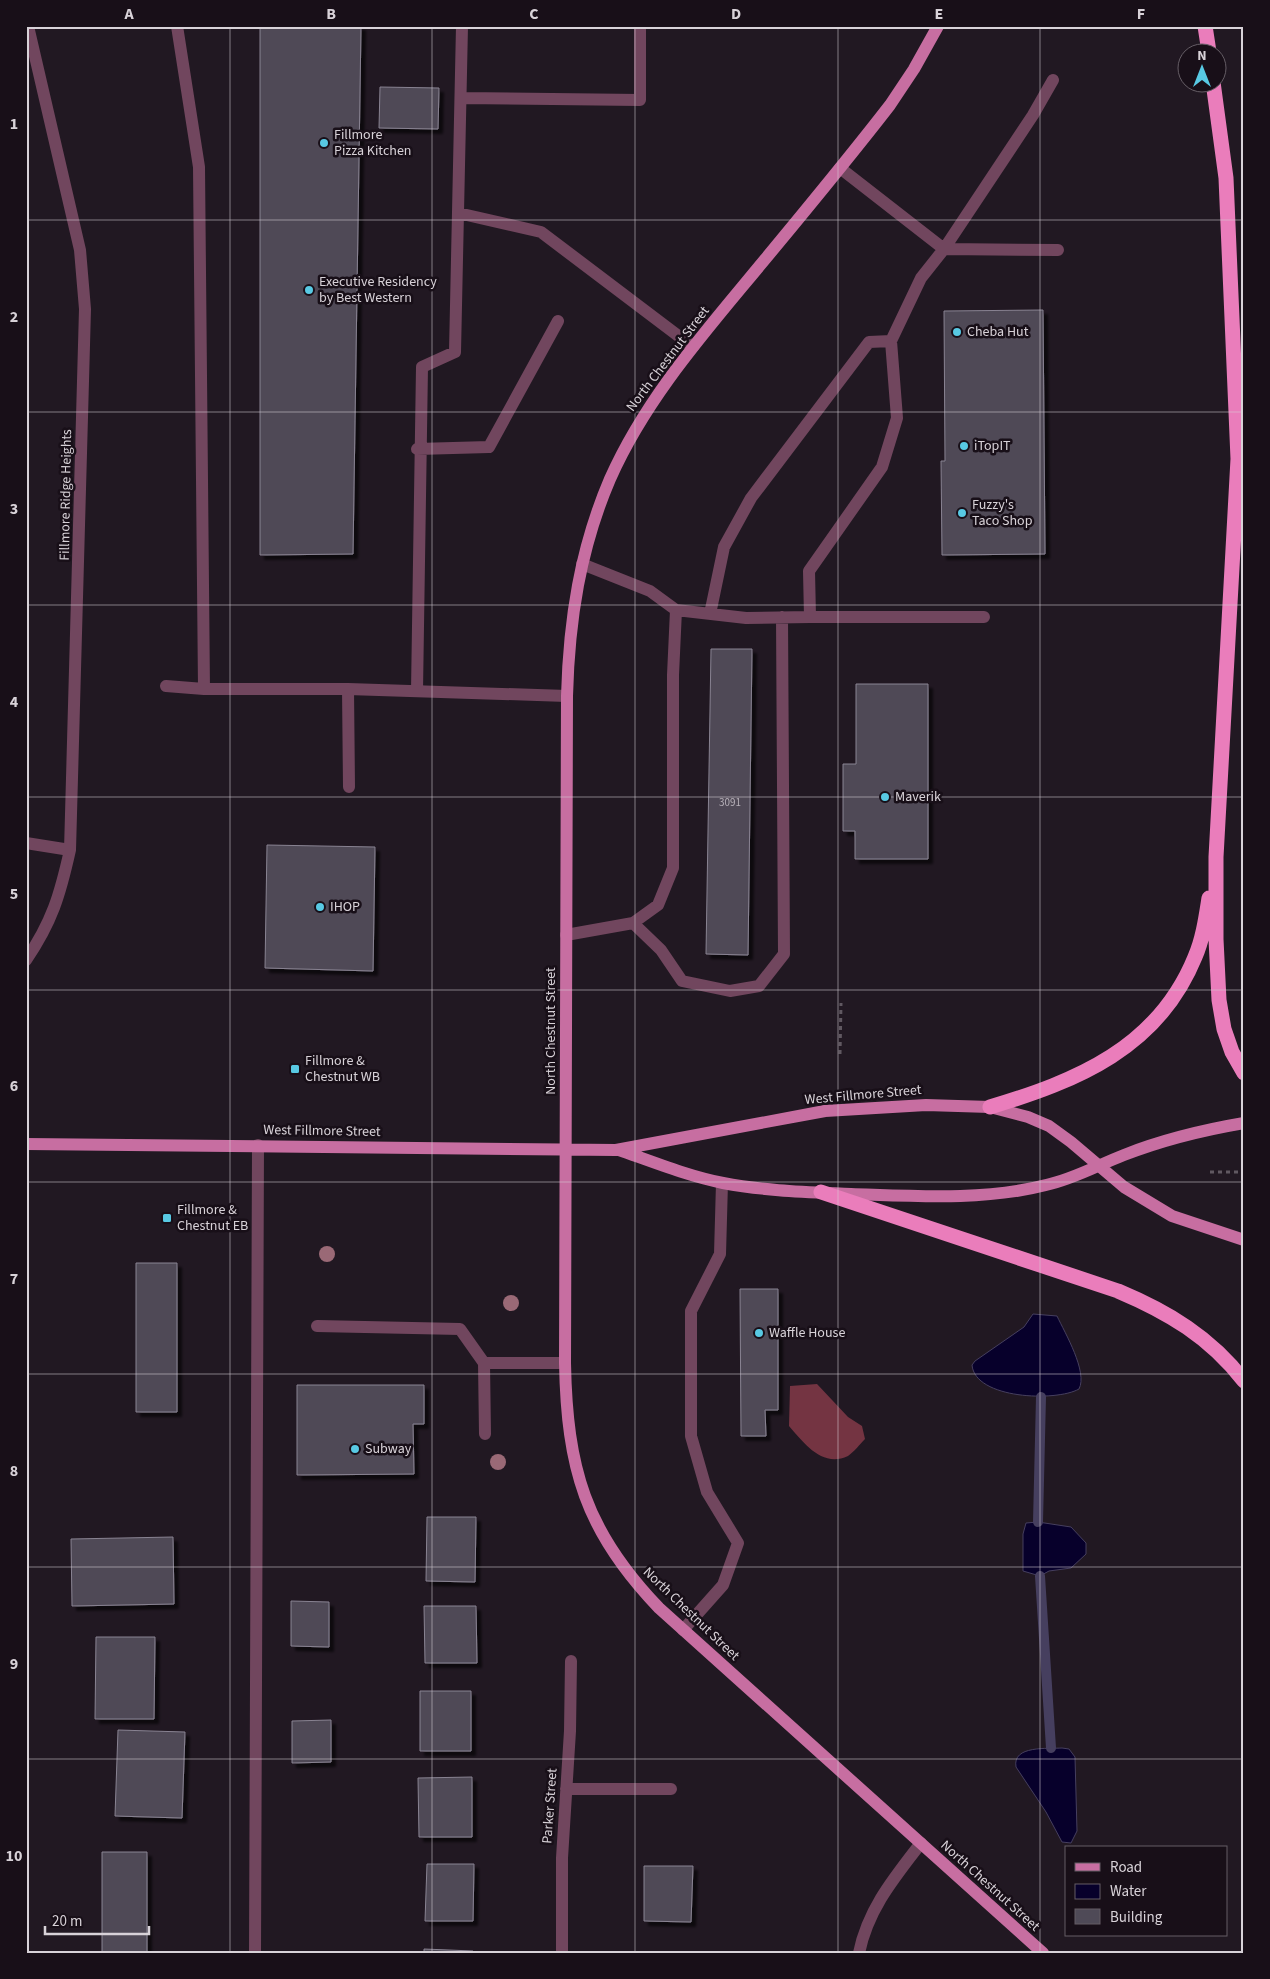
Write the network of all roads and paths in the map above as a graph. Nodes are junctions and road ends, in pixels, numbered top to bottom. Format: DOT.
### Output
graph roads {
  1 [pos="28,26"];
  2 [pos="177,26"];
  3 [pos="462,26"];
  4 [pos="640,26"];
  5 [pos="938,26"];
  6 [pos="1205,26"];
  7 [pos="1207,42"];
  8 [pos="1053,80"];
  9 [pos="1214,92"];
  10 [pos="461,98"];
  11 [pos="840,168"];
  12 [pos="458,213"];
  13 [pos="944,249"];
  14 [pos="1058,250"];
  15 [pos="558,322"];
  16 [pos="891,340"];
  17 [pos="693,347"];
  18 [pos="419,449"];
  19 [pos="582,564"];
  20 [pos="676,610"];
  21 [pos="710,614"];
  22 [pos="782,617"];
  23 [pos="810,617"];
  24 [pos="984,617"];
  25 [pos="166,686"];
  26 [pos="204,689"];
  27 [pos="348,689"];
  28 [pos="417,691"];
  29 [pos="567,696"];
  30 [pos="350,787"];
  31 [pos="26,843"];
  32 [pos="70,850"];
  33 [pos="1216,857"];
  34 [pos="633,923"];
  35 [pos="566,935"];
  36 [pos="26,960"];
  37 [pos="841,1003"];
  38 [pos="840,1054"];
  39 [pos="1244,1073"];
  40 [pos="990,1107"];
  41 [pos="1244,1123"];
  42 [pos="26,1144"];
  43 [pos="258,1145"];
  44 [pos="566,1149"];
  45 [pos="616,1150"];
  46 [pos="1098,1166"];
  47 [pos="1210,1172"];
  48 [pos="1244,1172"];
  49 [pos="722,1182"];
  50 [pos="821,1192"];
  51 [pos="1244,1240"];
  52 [pos="317,1326"];
  53 [pos="484,1363"];
  54 [pos="565,1363"];
  55 [pos="1244,1381"];
  56 [pos="486,1434"];
  57 [pos="683,1630"];
  58 [pos="571,1661"];
  59 [pos="566,1789"];
  60 [pos="671,1789"];
  61 [pos="921,1843"];
  62 [pos="255,1953"];
  63 [pos="562,1953"];
  64 [pos="859,1953"];
  65 [pos="1042,1953"];
  1 -- 32 [label="street, Fillmore Ridge Heights"];
  2 -- 26 [label="street"];
  3 -- 10 [label="street"];
  4 -- 10 [label="street"];
  5 -- 11 [label="main road, North Chestnut Street"];
  6 -- 7 [label="highway"];
  8 -- 13 [label="street"];
  9 -- 33 [label="highway"];
  10 -- 12 [label="street"];
  11 -- 13 [label="street"];
  11 -- 17 [label="main road, North Chestnut Street"];
  12 -- 17 [label="street"];
  12 -- 18 [label="street"];
  13 -- 14 [label="street"];
  13 -- 16 [label="street"];
  15 -- 18 [label="street"];
  16 -- 21 [label="street"];
  16 -- 23 [label="street"];
  17 -- 19 [label="main road, North Chestnut Street"];
  18 -- 28 [label="street"];
  19 -- 20 [label="street"];
  19 -- 29 [label="main road, North Chestnut Street"];
  20 -- 21 [label="street"];
  20 -- 34 [label="street"];
  21 -- 22 [label="street"];
  22 -- 23 [label="street"];
  22 -- 34 [label="street"];
  23 -- 24 [label="street"];
  25 -- 26 [label="street"];
  26 -- 27 [label="street"];
  27 -- 28 [label="street"];
  27 -- 30 [label="street"];
  28 -- 29 [label="street"];
  29 -- 35 [label="main road, North Chestnut Street"];
  31 -- 32 [label="street"];
  32 -- 36 [label="street, Fillmore Ridge Heights"];
  33 -- 39 [label="highway"];
  33 -- 40 [label="highway"];
  34 -- 35 [label="street"];
  35 -- 44 [label="main road, North Chestnut Street"];
  37 -- 38 [label="path"];
  40 -- 45 [label="main road, West Fillmore Street"];
  40 -- 46 [label="main road, West Fillmore Street"];
  41 -- 46 [label="main road, West Fillmore Street"];
  42 -- 43 [label="main road, West Fillmore Street"];
  43 -- 44 [label="main road, West Fillmore Street"];
  43 -- 62 [label="street"];
  44 -- 45 [label="main road, West Fillmore Street"];
  44 -- 54 [label="main road, North Chestnut Street"];
  45 -- 49 [label="main road, West Fillmore Street"];
  46 -- 50 [label="main road, West Fillmore Street"];
  46 -- 51 [label="main road, West Fillmore Street"];
  47 -- 48 [label="path"];
  49 -- 50 [label="main road, West Fillmore Street"];
  49 -- 57 [label="street"];
  50 -- 55 [label="highway"];
  52 -- 53 [label="street"];
  53 -- 54 [label="street"];
  53 -- 56 [label="street"];
  54 -- 57 [label="main road, North Chestnut Street"];
  57 -- 61 [label="main road, North Chestnut Street"];
  58 -- 59 [label="street, Parker Street"];
  59 -- 60 [label="street"];
  59 -- 63 [label="street, Parker Street"];
  61 -- 64 [label="street"];
  61 -- 65 [label="main road, North Chestnut Street"];
}
